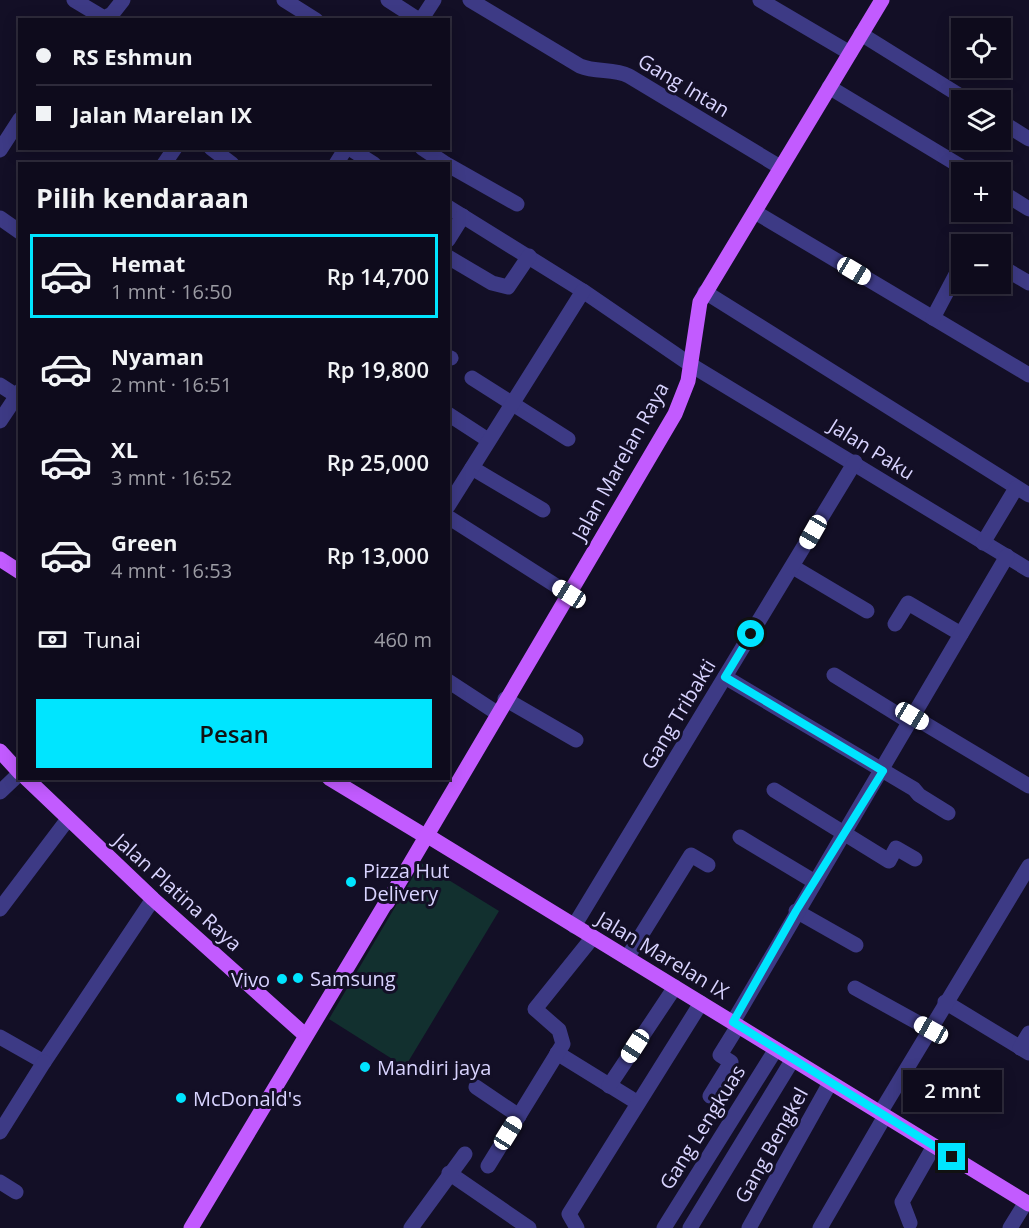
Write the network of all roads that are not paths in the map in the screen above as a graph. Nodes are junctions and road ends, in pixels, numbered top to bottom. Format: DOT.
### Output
graph roads {
  1 [pos="74,0"];
  2 [pos="123,0"];
  3 [pos="284,0"];
  4 [pos="388,0"];
  5 [pos="434,0"];
  6 [pos="470,0"];
  7 [pos="760,0"];
  8 [pos="882,0"];
  9 [pos="84,15"];
  10 [pos="313,18"];
  11 [pos="417,18"];
  12 [pos="421,18"];
  13 [pos="861,34"];
  14 [pos="850,53"];
  15 [pos="829,87"];
  16 [pos="951,90"];
  17 [pos="18,122"];
  18 [pos="1011,128"];
  19 [pos="1029,139"];
  20 [pos="0,150"];
  21 [pos="214,150"];
  22 [pos="425,150"];
  23 [pos="343,152"];
  24 [pos="229,162"];
  25 [pos="369,162"];
  26 [pos="442,162"];
  27 [pos="953,162"];
  28 [pos="450,167"];
  29 [pos="780,167"];
  30 [pos="1011,198"];
  31 [pos="517,204"];
  32 [pos="450,208"];
  33 [pos="1029,209"];
  34 [pos="755,212"];
  35 [pos="464,216"];
  36 [pos="0,218"];
  37 [pos="18,231"];
  38 [pos="450,237"];
  39 [pos="529,256"];
  40 [pos="450,258"];
  41 [pos="1011,273"];
  42 [pos="1029,283"];
  43 [pos="951,284"];
  44 [pos="583,291"];
  45 [pos="705,292"];
  46 [pos="933,318"];
  47 [pos="691,365"];
  48 [pos="1029,375"];
  49 [pos="472,378"];
  50 [pos="0,385"];
  51 [pos="18,395"];
  52 [pos="512,404"];
  53 [pos="450,415"];
  54 [pos="0,421"];
  55 [pos="488,440"];
  56 [pos="568,440"];
  57 [pos="855,462"];
  58 [pos="472,468"];
  59 [pos="1023,491"];
  60 [pos="450,503"];
  61 [pos="543,510"];
  62 [pos="450,518"];
  63 [pos="983,543"];
  64 [pos="1007,556"];
  65 [pos="0,559"];
  66 [pos="793,567"];
  67 [pos="1029,570"];
  68 [pos="18,571"];
  69 [pos="569,594"];
  70 [pos="867,611"];
  71 [pos="895,624"];
  72 [pos="961,634"];
  73 [pos="834,675"];
  74 [pos="725,677"];
  75 [pos="450,682"];
  76 [pos="505,699"];
  77 [pos="497,713"];
  78 [pos="911,719"];
  79 [pos="576,740"];
  80 [pos="0,751"];
  81 [pos="18,771"];
  82 [pos="883,771"];
  83 [pos="18,775"];
  84 [pos="28,780"];
  85 [pos="332,780"];
  86 [pos="1029,786"];
  87 [pos="774,790"];
  88 [pos="0,792"];
  89 [pos="948,813"];
  90 [pos="68,819"];
  91 [pos="845,832"];
  92 [pos="424,835"];
  93 [pos="740,837"];
  94 [pos="915,860"];
  95 [pos="708,865"];
  96 [pos="1029,866"];
  97 [pos="815,882"];
  98 [pos="153,899"];
  99 [pos="0,909"];
  100 [pos="796,911"];
  101 [pos="574,926"];
  102 [pos="593,937"];
  103 [pos="856,945"];
  104 [pos="627,958"];
  105 [pos="675,987"];
  106 [pos="855,988"];
  107 [pos="945,1002"];
  108 [pos="701,1003"];
  109 [pos="736,1024"];
  110 [pos="931,1030"];
  111 [pos="1029,1034"];
  112 [pos="305,1035"];
  113 [pos="0,1037"];
  114 [pos="776,1049"];
  115 [pos="1024,1051"];
  116 [pos="557,1053"];
  117 [pos="793,1059"];
  118 [pos="44,1062"];
  119 [pos="830,1083"];
  120 [pos="609,1086"];
  121 [pos="476,1087"];
  122 [pos="711,1096"];
  123 [pos="638,1103"];
  124 [pos="882,1114"];
  125 [pos="519,1116"];
  126 [pos="0,1132"];
  127 [pos="934,1146"];
  128 [pos="465,1154"];
  129 [pos="488,1166"];
  130 [pos="449,1173"];
  131 [pos="0,1182"];
  132 [pos="16,1192"];
  133 [pos="1028,1203"];
  134 [pos="910,1223"];
  135 [pos="191,1228"];
  136 [pos="411,1228"];
  137 [pos="529,1228"];
  138 [pos="577,1228"];
  139 [pos="664,1228"];
  140 [pos="690,1228"];
  141 [pos="749,1228"];
  142 [pos="820,1228"];
  143 [pos="1010,1228"];
  1 -- 9 [label="street"];
  2 -- 9 [label="street"];
  3 -- 10 [label="street"];
  4 -- 11 [label="street"];
  5 -- 12 [label="street"];
  6 -- 29 [label="street, Gang Intan"];
  7 -- 14 [label="street"];
  8 -- 13 [label="main road, Jalan Marelan Raya"];
  13 -- 14 [label="main road, Jalan Marelan Raya"];
  13 -- 16 [label="street"];
  14 -- 15 [label="main road, Jalan Marelan Raya"];
  15 -- 27 [label="street"];
  15 -- 29 [label="main road, Jalan Marelan Raya"];
  17 -- 20 [label="street"];
  18 -- 19 [label="street"];
  21 -- 24 [label="street"];
  22 -- 26 [label="street"];
  23 -- 25 [label="street"];
  28 -- 31 [label="street"];
  29 -- 34 [label="main road, Jalan Marelan Raya"];
  30 -- 33 [label="street"];
  32 -- 35 [label="street, Jalan Paku"];
  34 -- 45 [label="main road, Jalan Marelan Raya"];
  34 -- 46 [label="street"];
  35 -- 38 [label="street"];
  35 -- 39 [label="street, Jalan Paku"];
  36 -- 37 [label="street"];
  39 -- 40 [label="street"];
  39 -- 44 [label="street, Jalan Paku"];
  41 -- 42 [label="street"];
  43 -- 46 [label="street"];
  44 -- 47 [label="street, Jalan Paku"];
  44 -- 52 [label="street"];
  45 -- 47 [label="main road, Jalan Marelan Raya"];
  45 -- 59 [label="street"];
  46 -- 48 [label="street"];
  47 -- 57 [label="street, Jalan Paku"];
  47 -- 69 [label="main road, Jalan Marelan Raya"];
  49 -- 52 [label="street"];
  50 -- 51 [label="street"];
  51 -- 54 [label="street"];
  52 -- 55 [label="street"];
  52 -- 56 [label="street"];
  53 -- 55 [label="street"];
  55 -- 58 [label="street"];
  57 -- 63 [label="street, Jalan Paku"];
  57 -- 66 [label="street, Gang Tribakti"];
  58 -- 60 [label="street"];
  58 -- 61 [label="street"];
  59 -- 63 [label="street"];
  62 -- 69 [label="street"];
  63 -- 64 [label="street, Jalan Paku"];
  64 -- 67 [label="street, Jalan Paku"];
  64 -- 72 [label="street"];
  65 -- 68 [label="main road"];
  66 -- 70 [label="street"];
  66 -- 74 [label="street, Gang Tribakti"];
  69 -- 76 [label="main road, Jalan Marelan Raya"];
  71 -- 72 [label="street"];
  72 -- 78 [label="street"];
  73 -- 78 [label="street"];
  74 -- 82 [label="street"];
  74 -- 101 [label="street, Gang Tribakti"];
  75 -- 77 [label="street"];
  76 -- 77 [label="main road, Jalan Marelan Raya"];
  76 -- 79 [label="street"];
  77 -- 92 [label="main road, Jalan Marelan Raya"];
  78 -- 82 [label="street"];
  78 -- 86 [label="street"];
  80 -- 81 [label="main road"];
  82 -- 89 [label="street"];
  82 -- 91 [label="street"];
  83 -- 88 [label="street"];
  84 -- 90 [label="main road, Jalan Platina Raya"];
  85 -- 92 [label="main road, Jalan Marelan IX"];
  87 -- 91 [label="street"];
  90 -- 98 [label="main road, Jalan Platina Raya"];
  90 -- 99 [label="street"];
  91 -- 94 [label="street"];
  91 -- 97 [label="street"];
  92 -- 101 [label="main road, Jalan Marelan IX"];
  92 -- 112 [label="main road, Jalan Marelan Raya"];
  93 -- 97 [label="street"];
  95 -- 104 [label="street"];
  96 -- 107 [label="street"];
  97 -- 100 [label="street"];
  98 -- 112 [label="main road, Jalan Platina Raya"];
  98 -- 118 [label="street"];
  100 -- 103 [label="street"];
  100 -- 109 [label="street"];
  101 -- 102 [label="main road, Jalan Marelan IX"];
  102 -- 104 [label="main road, Jalan Marelan IX"];
  102 -- 116 [label="street"];
  104 -- 105 [label="main road, Jalan Marelan IX"];
  105 -- 108 [label="main road, Jalan Marelan IX"];
  105 -- 120 [label="street"];
  106 -- 110 [label="street"];
  107 -- 110 [label="street"];
  107 -- 115 [label="street"];
  108 -- 109 [label="main road, Jalan Marelan IX"];
  108 -- 123 [label="street"];
  109 -- 114 [label="main road, Jalan Marelan IX"];
  109 -- 122 [label="street"];
  110 -- 124 [label="street"];
  111 -- 115 [label="street"];
  112 -- 135 [label="main road, Jalan Marelan Raya"];
  113 -- 118 [label="street"];
  114 -- 117 [label="main road, Jalan Marelan IX"];
  114 -- 139 [label="street, Gang Lengkuas"];
  116 -- 120 [label="street"];
  116 -- 125 [label="street"];
  117 -- 119 [label="main road, Jalan Marelan IX"];
  117 -- 140 [label="street"];
  118 -- 126 [label="street"];
  119 -- 124 [label="main road, Jalan Marelan IX"];
  119 -- 141 [label="street, Gang Bengkel"];
  120 -- 123 [label="street"];
  121 -- 125 [label="street"];
  123 -- 138 [label="street"];
  124 -- 127 [label="main road, Jalan Marelan IX"];
  124 -- 142 [label="street"];
  125 -- 129 [label="street"];
  127 -- 133 [label="main road, Jalan Marelan IX"];
  127 -- 134 [label="street"];
  128 -- 130 [label="street"];
  130 -- 136 [label="street"];
  130 -- 137 [label="street"];
  131 -- 132 [label="street"];
  133 -- 143 [label="street"];
}
